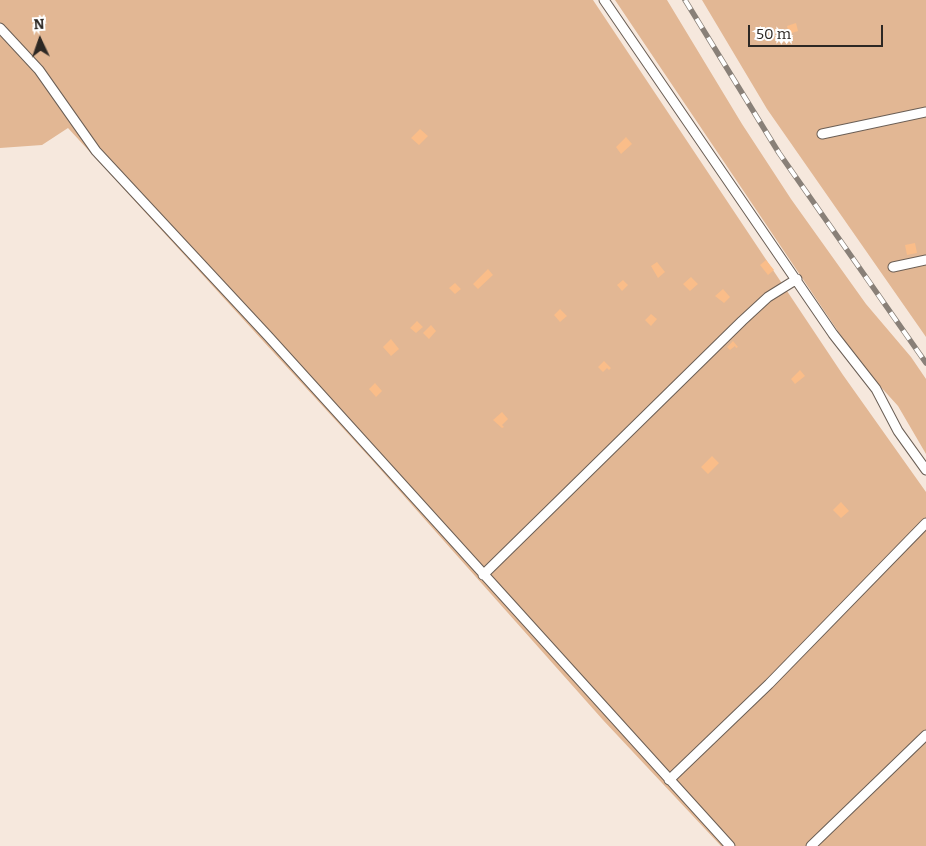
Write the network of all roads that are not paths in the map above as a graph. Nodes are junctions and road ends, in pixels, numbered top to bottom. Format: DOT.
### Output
graph roads {
  1 [pos="604,0"];
  2 [pos="0,28"];
  3 [pos="926,112"];
  4 [pos="822,134"];
  5 [pos="926,260"];
  6 [pos="893,267"];
  7 [pos="797,279"];
  8 [pos="926,470"];
  9 [pos="926,523"];
  10 [pos="483,575"];
  11 [pos="926,735"];
  12 [pos="669,780"];
  13 [pos="730,846"];
  14 [pos="811,846"];
  1 -- 7 [label="lane"];
  2 -- 10 [label="lane"];
  3 -- 4 [label="lane"];
  5 -- 6 [label="lane"];
  7 -- 8 [label="lane"];
  7 -- 10 [label="lane"];
  9 -- 12 [label="lane"];
  10 -- 12 [label="lane"];
  11 -- 14 [label="lane"];
  12 -- 13 [label="lane"];
}
